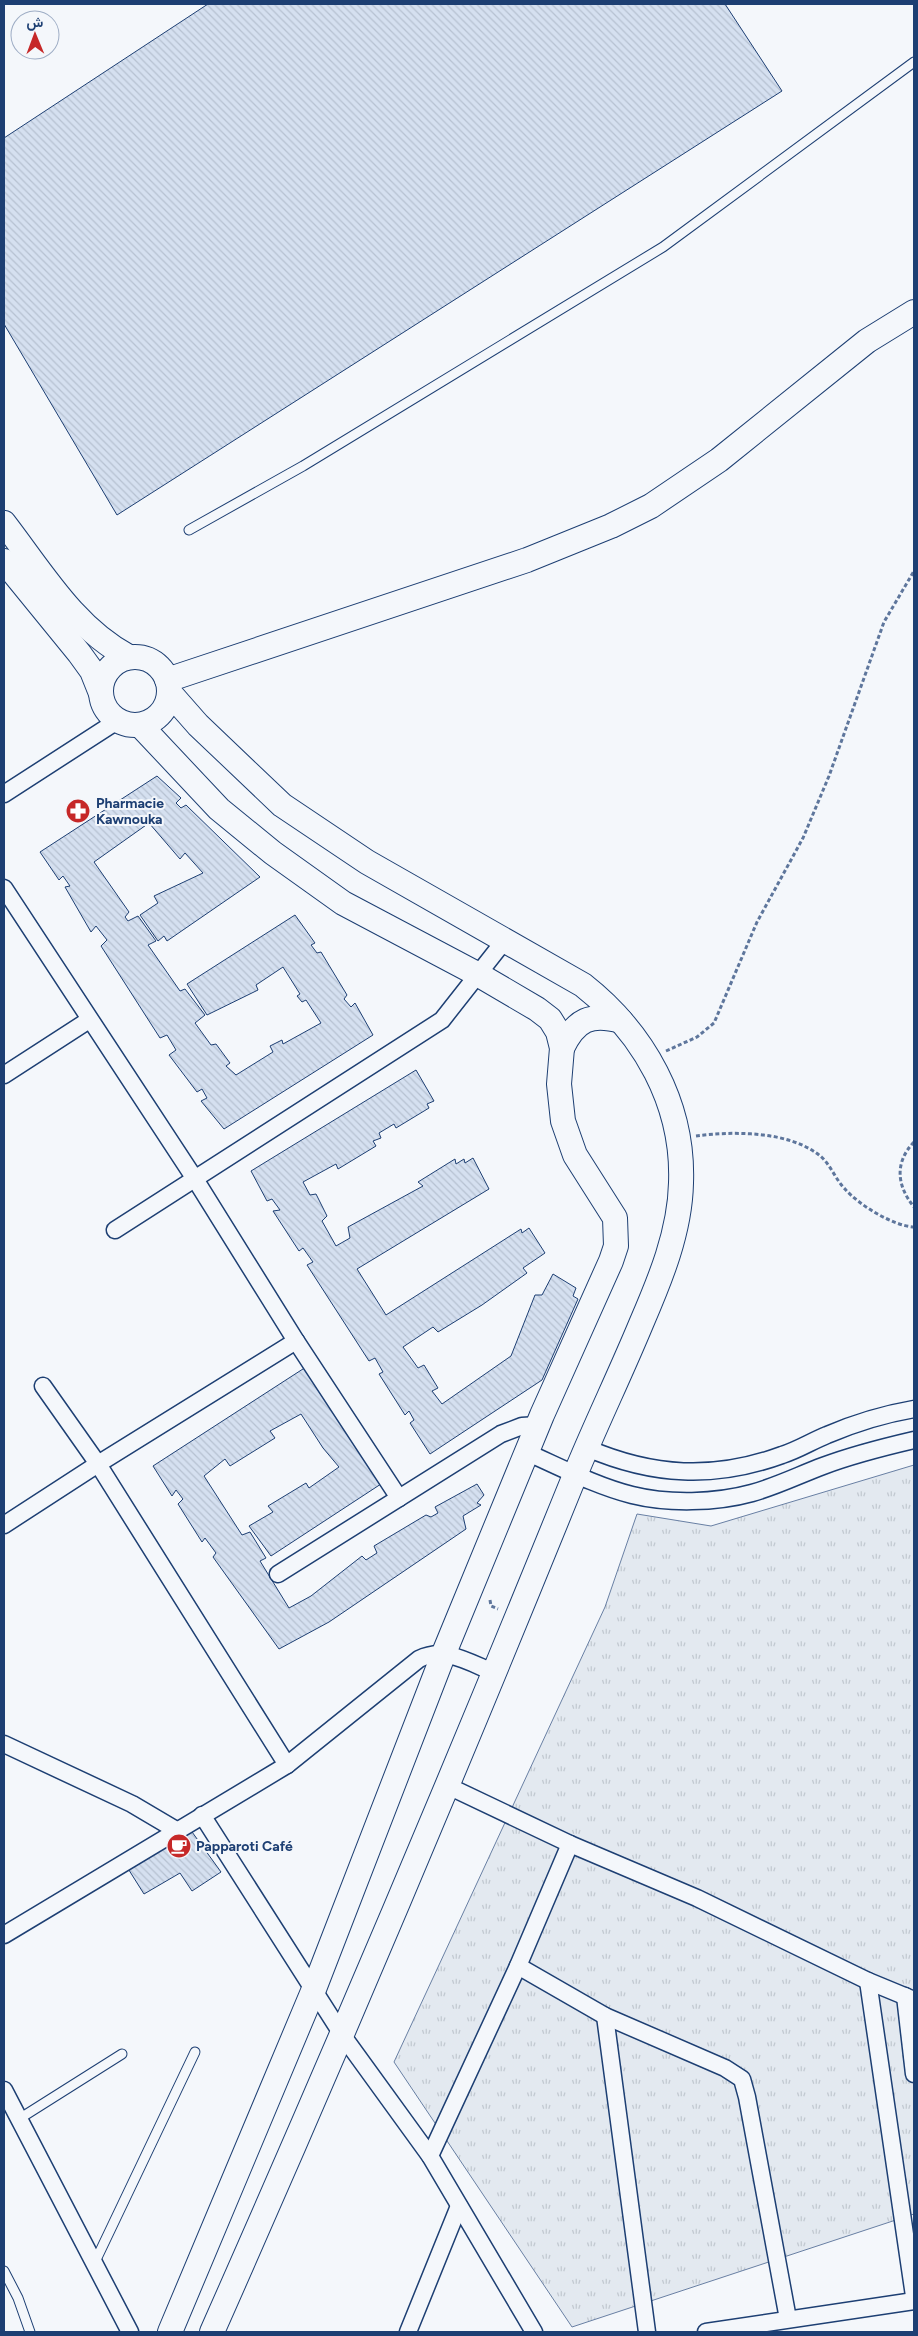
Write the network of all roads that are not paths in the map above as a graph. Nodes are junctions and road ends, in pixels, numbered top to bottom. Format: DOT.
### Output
graph roads {
  1 [pos="914,62"];
  2 [pos="914,312"];
  3 [pos="4,523"];
  4 [pos="188,530"];
  5 [pos="4,561"];
  6 [pos="129,657"];
  7 [pos="168,686"];
  8 [pos="100,691"];
  9 [pos="117,721"];
  10 [pos="140,725"];
  11 [pos="4,794"];
  12 [pos="4,888"];
  13 [pos="505,940"];
  14 [pos="479,975"];
  15 [pos="89,1020"];
  16 [pos="621,1021"];
  17 [pos="562,1048"];
  18 [pos="4,1075"];
  19 [pos="195,1179"];
  20 [pos="116,1230"];
  21 [pos="296,1341"];
  22 [pos="43,1386"];
  23 [pos="914,1409"];
  24 [pos="538,1425"];
  25 [pos="914,1440"];
  26 [pos="586,1448"];
  27 [pos="526,1452"];
  28 [pos="98,1464"];
  29 [pos="576,1474"];
  30 [pos="399,1498"];
  31 [pos="4,1525"];
  32 [pos="278,1574"];
  33 [pos="444,1653"];
  34 [pos="495,1673"];
  35 [pos="4,1744"];
  36 [pos="287,1765"];
  37 [pos="448,1786"];
  38 [pos="202,1815"];
  39 [pos="176,1830"];
  40 [pos="570,1844"];
  41 [pos="4,1935"];
  42 [pos="518,1966"];
  43 [pos="868,1981"];
  44 [pos="314,1989"];
  45 [pos="909,1998"];
  46 [pos="605,2016"];
  47 [pos="343,2036"];
  48 [pos="195,2052"];
  49 [pos="122,2054"];
  50 [pos="914,2074"];
  51 [pos="4,2090"];
  52 [pos="19,2119"];
  53 [pos="430,2156"];
  54 [pos="458,2206"];
  55 [pos="94,2264"];
  56 [pos="4,2271"];
  57 [pos="914,2296"];
  58 [pos="914,2302"];
  59 [pos="788,2319"];
  60 [pos="30,2332"];
  61 [pos="130,2332"];
  62 [pos="170,2332"];
  63 [pos="212,2332"];
  64 [pos="408,2332"];
  65 [pos="534,2332"];
  66 [pos="647,2332"];
  67 [pos="712,2332"];
  1 -- 4 [label="lane"];
  2 -- 7 [label="street"];
  3 -- 6 [label="street"];
  5 -- 8 [label="street"];
  6 -- 7 [label="street"];
  6 -- 8 [label="street"];
  7 -- 10 [label="street"];
  7 -- 13 [label="street"];
  8 -- 9 [label="street"];
  9 -- 10 [label="street"];
  9 -- 11 [label="street"];
  10 -- 14 [label="street"];
  12 -- 15 [label="street"];
  13 -- 14 [label="street"];
  13 -- 16 [label="street"];
  14 -- 17 [label="street"];
  14 -- 19 [label="street"];
  15 -- 18 [label="street"];
  15 -- 19 [label="street"];
  16 -- 17 [label="street"];
  16 -- 26 [label="street"];
  17 -- 24 [label="street"];
  19 -- 20 [label="street"];
  19 -- 21 [label="street"];
  21 -- 28 [label="street"];
  21 -- 30 [label="street"];
  22 -- 28 [label="street"];
  23 -- 26 [label="street"];
  24 -- 27 [label="street"];
  24 -- 30 [label="street"];
  25 -- 29 [label="street"];
  26 -- 29 [label="street"];
  27 -- 29 [label="street"];
  27 -- 33 [label="street"];
  28 -- 31 [label="street"];
  28 -- 36 [label="street"];
  29 -- 34 [label="street"];
  30 -- 32 [label="street"];
  33 -- 34 [label="street"];
  33 -- 36 [label="street"];
  33 -- 44 [label="street"];
  34 -- 37 [label="street"];
  35 -- 39 [label="street"];
  36 -- 38 [label="street"];
  37 -- 40 [label="street"];
  37 -- 47 [label="street"];
  38 -- 39 [label="street"];
  38 -- 44 [label="street"];
  39 -- 41 [label="street"];
  40 -- 42 [label="street"];
  40 -- 43 [label="street"];
  42 -- 46 [label="street"];
  42 -- 53 [label="street"];
  43 -- 45 [label="street"];
  43 -- 57 [label="street"];
  44 -- 47 [label="street"];
  44 -- 62 [label="street"];
  45 -- 50 [label="street"];
  46 -- 59 [label="street"];
  46 -- 66 [label="street"];
  47 -- 53 [label="street"];
  47 -- 63 [label="street"];
  48 -- 55 [label="lane"];
  49 -- 52 [label="lane"];
  51 -- 52 [label="street"];
  52 -- 55 [label="street"];
  53 -- 54 [label="street"];
  54 -- 64 [label="street"];
  54 -- 65 [label="street"];
  55 -- 61 [label="street"];
  56 -- 60 [label="lane"];
  58 -- 59 [label="street"];
  59 -- 67 [label="street"];
}
